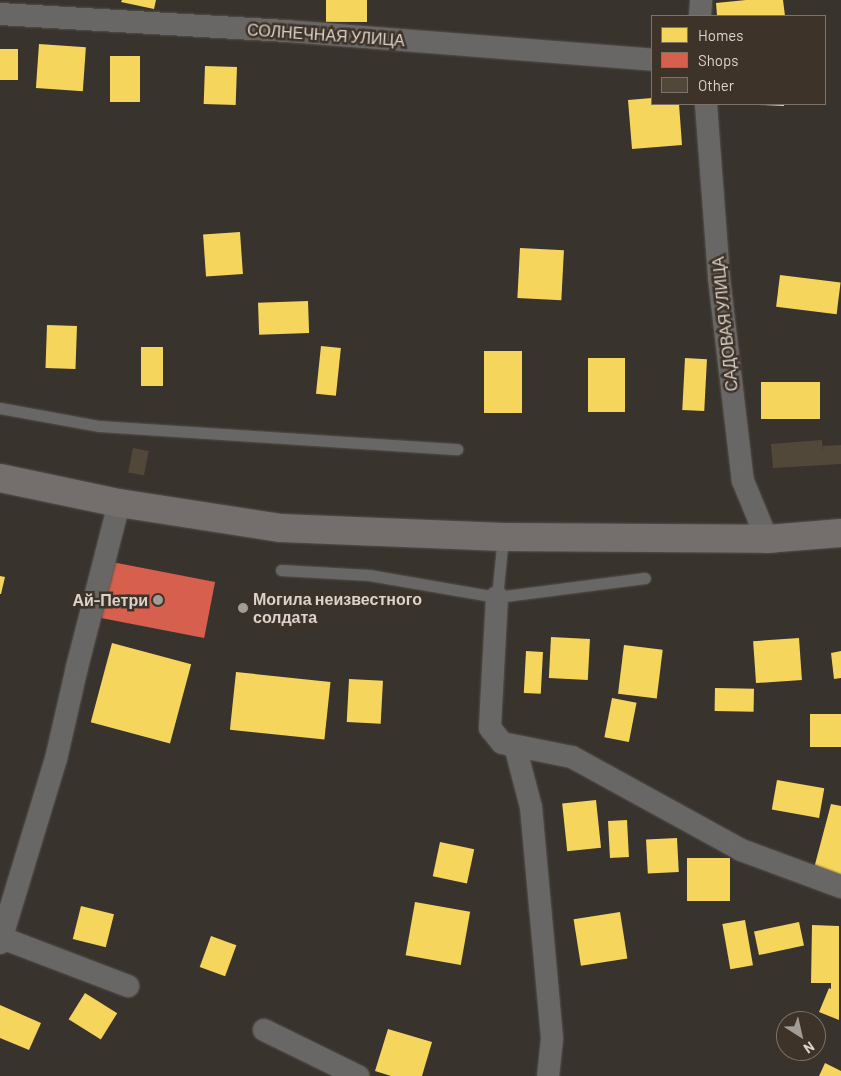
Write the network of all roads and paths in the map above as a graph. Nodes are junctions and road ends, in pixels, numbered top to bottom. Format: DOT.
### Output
graph roads {
  1 [pos="701,0"];
  2 [pos="0,14"];
  3 [pos="700,15"];
  4 [pos="651,60"];
  5 [pos="706,105"];
  6 [pos="0,408"];
  7 [pos="457,449"];
  8 [pos="0,478"];
  9 [pos="119,503"];
  10 [pos="841,533"];
  11 [pos="503,537"];
  12 [pos="767,539"];
  13 [pos="281,570"];
  14 [pos="644,578"];
  15 [pos="497,597"];
  16 [pos="515,746"];
  17 [pos="841,887"];
  18 [pos="1,941"];
  19 [pos="128,986"];
  20 [pos="264,1030"];
  21 [pos="358,1076"];
  22 [pos="548,1076"];
  1 -- 3 [label="street"];
  2 -- 4 [label="street, СОЛНЕЧНАЯ УЛИЦА"];
  5 -- 12 [label="street, САДОВАЯ УЛИЦА"];
  6 -- 7 [label="lane"];
  8 -- 9 [label="main road"];
  9 -- 11 [label="main road"];
  9 -- 18 [label="street"];
  10 -- 12 [label="main road"];
  11 -- 12 [label="main road"];
  11 -- 15 [label="lane"];
  13 -- 15 [label="lane"];
  14 -- 15 [label="lane"];
  15 -- 16 [label="street"];
  16 -- 17 [label="street"];
  16 -- 22 [label="street"];
  18 -- 19 [label="street"];
  20 -- 21 [label="street"];
}
